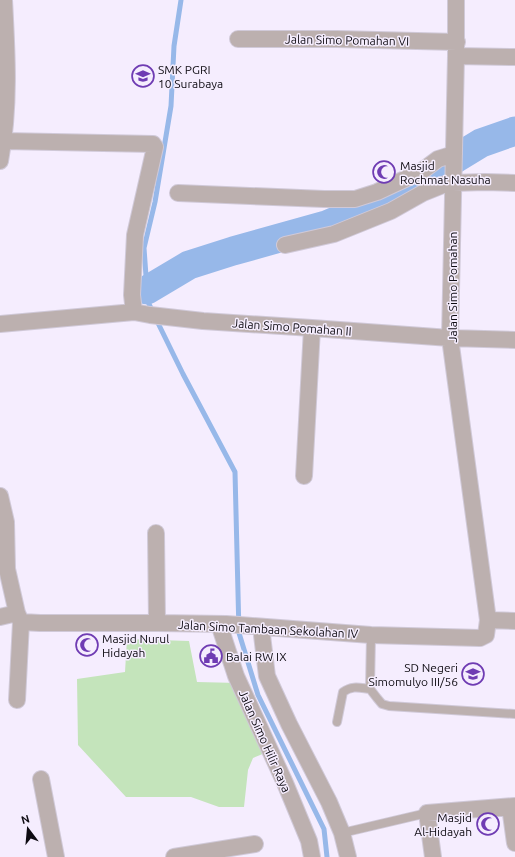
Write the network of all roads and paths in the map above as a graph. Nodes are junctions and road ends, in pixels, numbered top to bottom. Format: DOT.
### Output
graph roads {
  1 [pos="4,0"];
  2 [pos="456,0"];
  3 [pos="238,39"];
  4 [pos="456,49"];
  5 [pos="515,57"];
  6 [pos="4,141"];
  7 [pos="454,157"];
  8 [pos="0,160"];
  9 [pos="454,180"];
  10 [pos="515,183"];
  11 [pos="178,193"];
  12 [pos="286,246"];
  13 [pos="134,312"];
  14 [pos="0,324"];
  15 [pos="312,328"];
  16 [pos="450,338"];
  17 [pos="515,340"];
  18 [pos="304,476"];
  19 [pos="0,496"];
  20 [pos="3,522"];
  21 [pos="156,533"];
  22 [pos="0,617"];
  23 [pos="19,617"];
  24 [pos="488,620"];
  25 [pos="515,621"];
  26 [pos="157,623"];
  27 [pos="222,624"];
  28 [pos="256,626"];
  29 [pos="371,635"];
  30 [pos="370,689"];
  31 [pos="17,700"];
  32 [pos="515,714"];
  33 [pos="337,722"];
  34 [pos="41,779"];
  35 [pos="512,806"];
  36 [pos="427,813"];
  37 [pos="342,833"];
  38 [pos="515,843"];
  39 [pos="255,844"];
  40 [pos="219,854"];
  41 [pos="56,857"];
  42 [pos="174,857"];
  43 [pos="312,857"];
  44 [pos="348,857"];
  45 [pos="433,857"];
  1 -- 6 [label="street"];
  2 -- 4 [label="street, Jalan Simo Pomahan"];
  3 -- 4 [label="street, Jalan Simo Pomahan VI"];
  4 -- 5 [label="street, Jalan Simo Pomahan VI"];
  4 -- 7 [label="street, Jalan Simo Pomahan"];
  6 -- 8 [label="street"];
  6 -- 13 [label="street"];
  7 -- 9 [label="street, Jalan Simo Pomahan"];
  7 -- 11 [label="street"];
  9 -- 10 [label="street"];
  9 -- 12 [label="street"];
  9 -- 16 [label="street, Jalan Simo Pomahan"];
  13 -- 14 [label="street, Jalan Simo Pomahan II"];
  13 -- 15 [label="street, Jalan Simo Pomahan II"];
  15 -- 16 [label="street, Jalan Simo Pomahan II"];
  15 -- 18 [label="street"];
  16 -- 17 [label="street, Jalan Simo Pomahan II"];
  16 -- 24 [label="street, Jalan Simo Pomahan"];
  19 -- 20 [label="street"];
  20 -- 23 [label="street"];
  21 -- 26 [label="street"];
  22 -- 23 [label="street, Jalan Simo Tambaan Sekolahan IV"];
  23 -- 26 [label="street, Jalan Simo Tambaan Sekolahan IV"];
  23 -- 31 [label="street"];
  24 -- 25 [label="street"];
  24 -- 29 [label="street, Jalan Simo Tambaan Sekolahan IV"];
  26 -- 27 [label="street, Jalan Simo Tambaan Sekolahan IV"];
  27 -- 28 [label="street, Jalan Simo Tambaan Sekolahan IV"];
  27 -- 43 [label="street, Jalan Simo Hilir Raya"];
  28 -- 29 [label="street, Jalan Simo Tambaan Sekolahan IV"];
  28 -- 37 [label="street"];
  29 -- 30 [label="lane"];
  30 -- 32 [label="lane"];
  30 -- 33 [label="lane"];
  34 -- 41 [label="street"];
  35 -- 36 [label="street"];
  35 -- 38 [label="street"];
  36 -- 37 [label="lane"];
  36 -- 45 [label="street"];
  37 -- 44 [label="street"];
  39 -- 40 [label="street"];
  40 -- 42 [label="street"];
}
